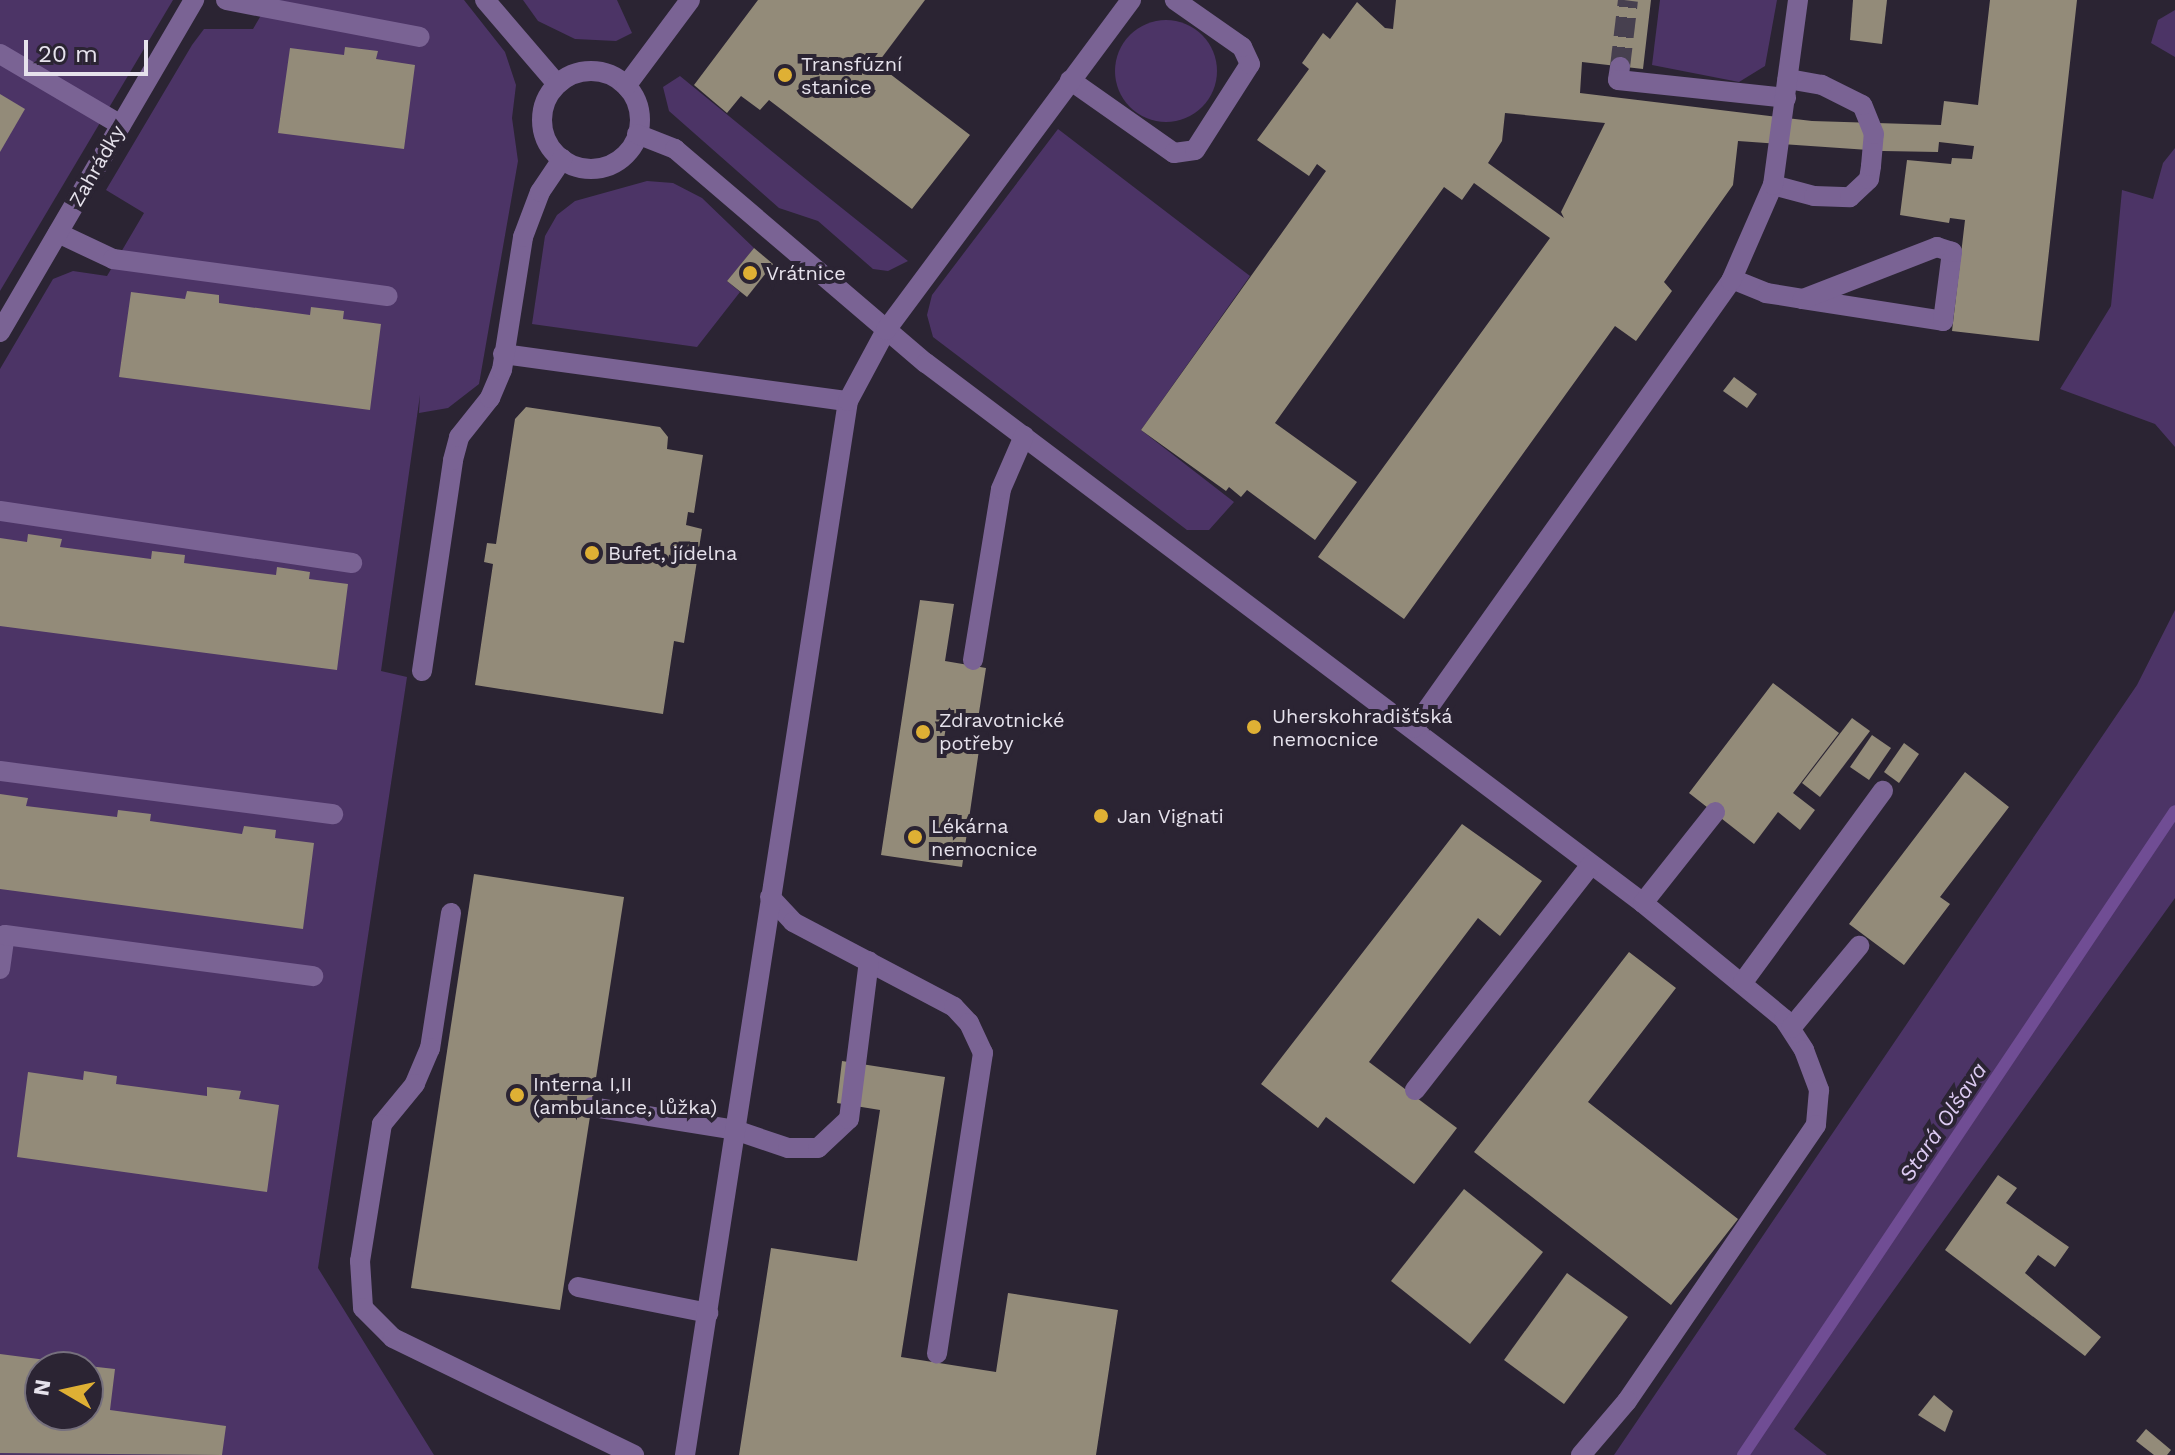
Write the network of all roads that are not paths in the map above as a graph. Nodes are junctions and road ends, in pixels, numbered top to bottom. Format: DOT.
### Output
graph roads {
  1 [pos="194,0"];
  2 [pos="226,0"];
  3 [pos="485,0"];
  4 [pos="690,0"];
  5 [pos="1131,0"];
  6 [pos="1175,0"];
  7 [pos="1798,0"];
  8 [pos="420,37"];
  9 [pos="0,54"];
  10 [pos="1620,67"];
  11 [pos="1070,80"];
  12 [pos="557,84"];
  13 [pos="626,86"];
  14 [pos="1787,88"];
  15 [pos="121,125"];
  16 [pos="637,134"];
  17 [pos="562,159"];
  18 [pos="1773,185"];
  19 [pos="58,233"];
  20 [pos="1732,279"];
  21 [pos="388,296"];
  22 [pos="1803,299"];
  23 [pos="886,330"];
  24 [pos="0,332"];
  25 [pos="503,354"];
  26 [pos="848,401"];
  27 [pos="1024,436"];
  28 [pos="0,511"];
  29 [pos="352,563"];
  30 [pos="973,660"];
  31 [pos="422,671"];
  32 [pos="1414,728"];
  33 [pos="0,771"];
  34 [pos="1883,791"];
  35 [pos="1715,812"];
  36 [pos="333,814"];
  37 [pos="1591,865"];
  38 [pos="770,897"];
  39 [pos="1643,903"];
  40 [pos="451,913"];
  41 [pos="1859,946"];
  42 [pos="869,961"];
  43 [pos="0,969"];
  44 [pos="313,976"];
  45 [pos="1743,982"];
  46 [pos="1791,1028"];
  47 [pos="1415,1090"];
  48 [pos="592,1107"];
  49 [pos="735,1130"];
  50 [pos="578,1287"];
  51 [pos="708,1313"];
  52 [pos="937,1354"];
  53 [pos="634,1455"];
  54 [pos="685,1455"];
  55 [pos="1581,1455"];
  1 -- 15 [label="street, Zahrádky"];
  2 -- 8 [label="street"];
  3 -- 12 [label="street"];
  4 -- 13 [label="street"];
  5 -- 11 [label="street"];
  6 -- 11 [label="street"];
  7 -- 14 [label="street"];
  9 -- 15 [label="street"];
  10 -- 14 [label="street"];
  11 -- 23 [label="street"];
  12 -- 13 [label="street"];
  12 -- 17 [label="street"];
  13 -- 16 [label="street"];
  14 -- 18 [label="street"];
  14 -- 18 [label="street"];
  15 -- 19 [label="street, Zahrádky"];
  16 -- 17 [label="street"];
  16 -- 23 [label="street"];
  17 -- 25 [label="street"];
  18 -- 20 [label="street"];
  19 -- 21 [label="street"];
  19 -- 24 [label="street, Zahrádky"];
  20 -- 22 [label="street"];
  20 -- 32 [label="street"];
  22 -- 22 [label="street"];
  23 -- 26 [label="street"];
  23 -- 27 [label="street"];
  25 -- 26 [label="street"];
  25 -- 31 [label="street"];
  26 -- 38 [label="street"];
  27 -- 30 [label="street"];
  27 -- 32 [label="street"];
  28 -- 29 [label="street"];
  32 -- 37 [label="street"];
  33 -- 36 [label="street"];
  34 -- 45 [label="street"];
  35 -- 39 [label="street"];
  37 -- 39 [label="street"];
  37 -- 47 [label="street"];
  38 -- 42 [label="street"];
  38 -- 49 [label="street"];
  39 -- 45 [label="street"];
  40 -- 53 [label="street"];
  41 -- 46 [label="street"];
  42 -- 49 [label="street"];
  42 -- 52 [label="street"];
  43 -- 44 [label="street"];
  45 -- 46 [label="street"];
  46 -- 55 [label="street"];
  48 -- 49 [label="street"];
  49 -- 51 [label="street"];
  50 -- 51 [label="street"];
  51 -- 54 [label="street"];
}
